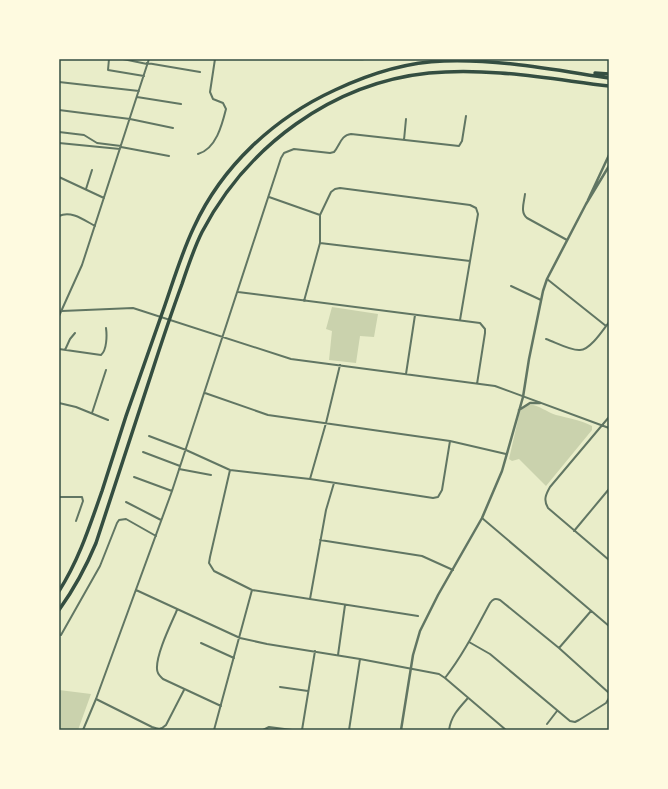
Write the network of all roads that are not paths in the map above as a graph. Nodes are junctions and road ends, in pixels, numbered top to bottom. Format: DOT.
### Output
graph roads {
  1 [pos="109,59"];
  2 [pos="123,59"];
  3 [pos="149,59"];
  4 [pos="215,59"];
  5 [pos="340,59"];
  6 [pos="363,59"];
  7 [pos="147,64"];
  8 [pos="562,71"];
  9 [pos="200,72"];
  10 [pos="609,74"];
  11 [pos="144,76"];
  12 [pos="609,78"];
  13 [pos="59,82"];
  14 [pos="608,86"];
  15 [pos="139,92"];
  16 [pos="137,97"];
  17 [pos="181,104"];
  18 [pos="59,110"];
  19 [pos="466,116"];
  20 [pos="130,119"];
  21 [pos="406,119"];
  22 [pos="173,128"];
  23 [pos="59,132"];
  24 [pos="404,140"];
  25 [pos="59,144"];
  26 [pos="120,147"];
  27 [pos="198,154"];
  28 [pos="609,155"];
  29 [pos="168,156"];
  30 [pos="609,166"];
  31 [pos="92,170"];
  32 [pos="59,177"];
  33 [pos="86,189"];
  34 [pos="525,194"];
  35 [pos="269,197"];
  36 [pos="104,198"];
  37 [pos="586,204"];
  38 [pos="320,214"];
  39 [pos="59,216"];
  40 [pos="95,226"];
  41 [pos="567,240"];
  42 [pos="320,243"];
  43 [pos="470,261"];
  44 [pos="547,279"];
  45 [pos="511,286"];
  46 [pos="238,292"];
  47 [pos="541,300"];
  48 [pos="304,301"];
  49 [pos="62,311"];
  50 [pos="415,315"];
  51 [pos="59,316"];
  52 [pos="160,317"];
  53 [pos="169,319"];
  54 [pos="460,320"];
  55 [pos="609,322"];
  56 [pos="606,326"];
  57 [pos="106,328"];
  58 [pos="75,333"];
  59 [pos="223,338"];
  60 [pos="546,339"];
  61 [pos="59,349"];
  62 [pos="65,350"];
  63 [pos="340,365"];
  64 [pos="106,370"];
  65 [pos="406,374"];
  66 [pos="477,384"];
  67 [pos="204,393"];
  68 [pos="523,397"];
  69 [pos="59,403"];
  70 [pos="540,403"];
  71 [pos="518,411"];
  72 [pos="92,413"];
  73 [pos="609,417"];
  74 [pos="108,420"];
  75 [pos="326,423"];
  76 [pos="601,426"];
  77 [pos="609,428"];
  78 [pos="149,436"];
  79 [pos="450,441"];
  80 [pos="186,450"];
  81 [pos="143,452"];
  82 [pos="507,454"];
  83 [pos="180,468"];
  84 [pos="230,470"];
  85 [pos="210,475"];
  86 [pos="134,477"];
  87 [pos="310,479"];
  88 [pos="334,483"];
  89 [pos="609,489"];
  90 [pos="172,492"];
  91 [pos="59,497"];
  92 [pos="126,502"];
  93 [pos="482,518"];
  94 [pos="161,520"];
  95 [pos="76,521"];
  96 [pos="574,531"];
  97 [pos="156,536"];
  98 [pos="320,540"];
  99 [pos="609,560"];
  100 [pos="453,570"];
  101 [pos="136,590"];
  102 [pos="252,590"];
  103 [pos="59,591"];
  104 [pos="310,599"];
  105 [pos="345,605"];
  106 [pos="59,610"];
  107 [pos="177,610"];
  108 [pos="591,611"];
  109 [pos="418,616"];
  110 [pos="609,626"];
  111 [pos="61,635"];
  112 [pos="240,638"];
  113 [pos="469,642"];
  114 [pos="201,643"];
  115 [pos="559,648"];
  116 [pos="315,651"];
  117 [pos="338,655"];
  118 [pos="235,658"];
  119 [pos="360,658"];
  120 [pos="410,669"];
  121 [pos="445,678"];
  122 [pos="280,687"];
  123 [pos="184,690"];
  124 [pos="308,691"];
  125 [pos="609,693"];
  126 [pos="468,698"];
  127 [pos="609,698"];
  128 [pos="96,699"];
  129 [pos="221,706"];
  130 [pos="557,711"];
  131 [pos="547,724"];
  132 [pos="83,730"];
  133 [pos="214,730"];
  134 [pos="263,730"];
  135 [pos="292,730"];
  136 [pos="302,730"];
  137 [pos="349,730"];
  138 [pos="401,730"];
  139 [pos="449,730"];
  140 [pos="506,730"];
  1 -- 11 [label="street"];
  2 -- 7 [label="street"];
  3 -- 7 [label="street"];
  4 -- 27 [label="street"];
  5 -- 6 [label="street"];
  7 -- 9 [label="street"];
  7 -- 11 [label="street"];
  8 -- 10 [label="main road"];
  8 -- 12 [label="main road"];
  8 -- 52 [label="main road"];
  11 -- 15 [label="street"];
  13 -- 15 [label="street"];
  14 -- 53 [label="main road"];
  15 -- 16 [label="street"];
  16 -- 17 [label="street"];
  16 -- 20 [label="street"];
  18 -- 20 [label="street"];
  19 -- 24 [label="street"];
  20 -- 22 [label="street"];
  20 -- 26 [label="street"];
  21 -- 24 [label="street"];
  23 -- 26 [label="street"];
  24 -- 35 [label="street"];
  25 -- 26 [label="street"];
  26 -- 29 [label="street"];
  26 -- 36 [label="street"];
  28 -- 37 [label="street"];
  30 -- 37 [label="street"];
  31 -- 33 [label="street"];
  32 -- 33 [label="street"];
  33 -- 36 [label="street"];
  34 -- 41 [label="street"];
  35 -- 38 [label="street"];
  35 -- 46 [label="street"];
  36 -- 40 [label="street"];
  37 -- 41 [label="street"];
  38 -- 42 [label="street"];
  38 -- 43 [label="street"];
  39 -- 40 [label="street"];
  40 -- 49 [label="street"];
  41 -- 44 [label="street"];
  42 -- 43 [label="street"];
  42 -- 48 [label="street"];
  43 -- 54 [label="street"];
  44 -- 47 [label="street"];
  44 -- 56 [label="street"];
  45 -- 47 [label="street"];
  46 -- 48 [label="street"];
  46 -- 59 [label="street"];
  47 -- 68 [label="street"];
  48 -- 50 [label="street"];
  49 -- 51 [label="street"];
  49 -- 52 [label="street"];
  50 -- 54 [label="street"];
  50 -- 65 [label="street"];
  52 -- 53 [label="street"];
  52 -- 103 [label="main road"];
  53 -- 59 [label="street"];
  53 -- 106 [label="main road"];
  54 -- 66 [label="street"];
  55 -- 56 [label="street"];
  56 -- 60 [label="street"];
  57 -- 62 [label="street"];
  58 -- 62 [label="street"];
  59 -- 63 [label="street"];
  59 -- 67 [label="street"];
  61 -- 62 [label="street"];
  63 -- 65 [label="street"];
  63 -- 75 [label="street"];
  64 -- 72 [label="street"];
  65 -- 66 [label="street"];
  66 -- 68 [label="street"];
  67 -- 75 [label="street"];
  67 -- 80 [label="street"];
  68 -- 70 [label="street"];
  68 -- 71 [label="street"];
  69 -- 72 [label="street"];
  70 -- 71 [label="street"];
  70 -- 76 [label="street"];
  71 -- 82 [label="street"];
  72 -- 74 [label="street"];
  73 -- 76 [label="street"];
  75 -- 79 [label="street"];
  75 -- 87 [label="street"];
  76 -- 77 [label="street"];
  76 -- 96 [label="street"];
  78 -- 80 [label="street"];
  79 -- 82 [label="street"];
  79 -- 88 [label="street"];
  80 -- 83 [label="street"];
  80 -- 84 [label="street"];
  81 -- 83 [label="street"];
  82 -- 93 [label="street"];
  83 -- 85 [label="street"];
  83 -- 90 [label="street"];
  84 -- 87 [label="street"];
  84 -- 102 [label="street"];
  86 -- 90 [label="street"];
  87 -- 88 [label="street"];
  88 -- 98 [label="street"];
  89 -- 96 [label="street"];
  90 -- 94 [label="street"];
  91 -- 95 [label="street"];
  92 -- 94 [label="street"];
  93 -- 100 [label="street"];
  93 -- 108 [label="street"];
  94 -- 97 [label="street"];
  96 -- 99 [label="street"];
  97 -- 101 [label="street"];
  97 -- 111 [label="street"];
  98 -- 100 [label="street"];
  98 -- 104 [label="street"];
  100 -- 120 [label="street"];
  101 -- 107 [label="street"];
  101 -- 128 [label="street"];
  102 -- 104 [label="street"];
  102 -- 112 [label="street"];
  104 -- 105 [label="street"];
  105 -- 109 [label="street"];
  105 -- 117 [label="street"];
  107 -- 112 [label="street"];
  107 -- 123 [label="street"];
  108 -- 110 [label="street"];
  108 -- 115 [label="street"];
  112 -- 116 [label="street"];
  112 -- 118 [label="street"];
  113 -- 115 [label="street"];
  113 -- 121 [label="street"];
  113 -- 130 [label="street"];
  114 -- 118 [label="street"];
  115 -- 125 [label="street"];
  116 -- 117 [label="street"];
  116 -- 124 [label="street"];
  117 -- 119 [label="street"];
  118 -- 129 [label="street"];
  119 -- 120 [label="street"];
  119 -- 137 [label="street"];
  120 -- 121 [label="street"];
  120 -- 138 [label="street"];
  121 -- 126 [label="street"];
  122 -- 124 [label="street"];
  123 -- 128 [label="street"];
  123 -- 129 [label="street"];
  124 -- 136 [label="street"];
  126 -- 139 [label="street"];
  126 -- 140 [label="street"];
  127 -- 130 [label="street"];
  128 -- 132 [label="street"];
  129 -- 133 [label="street"];
  130 -- 131 [label="street"];
  134 -- 135 [label="street"];
}
